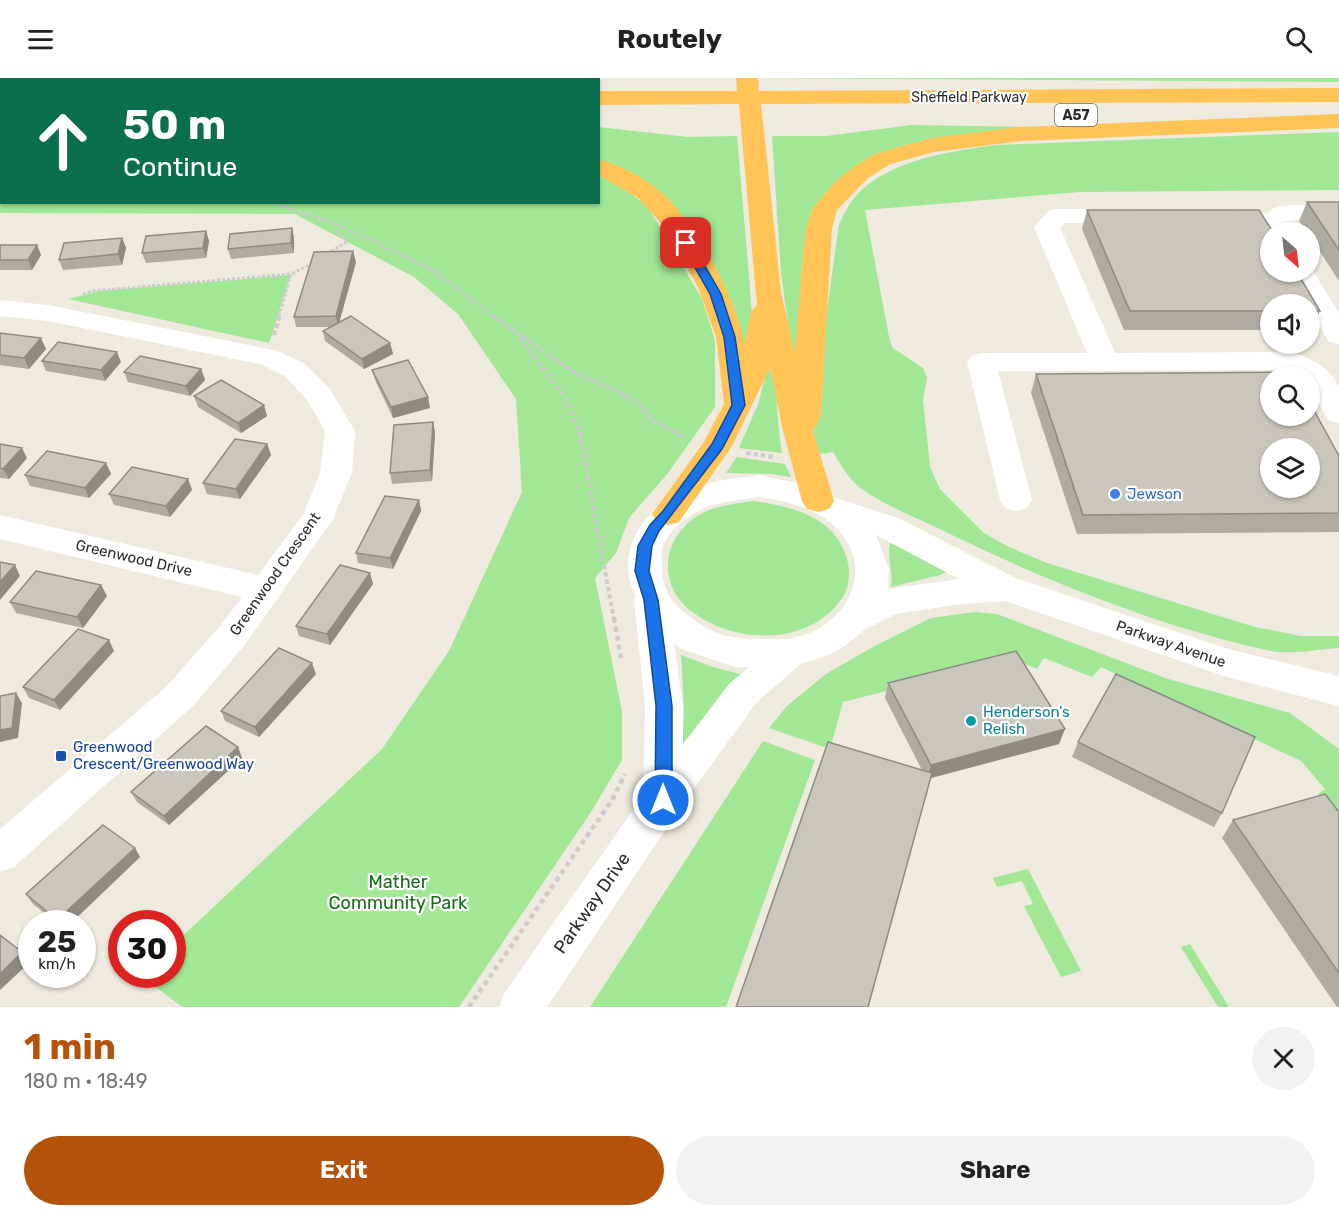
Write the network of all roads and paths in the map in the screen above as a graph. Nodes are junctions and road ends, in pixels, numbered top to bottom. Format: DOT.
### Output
graph roads {
  1 [pos="747,78"];
  2 [pos="600,80"];
  3 [pos="1339,96"];
  4 [pos="600,98"];
  5 [pos="688,99"];
  6 [pos="812,99"];
  7 [pos="1339,114"];
  8 [pos="600,116"];
  9 [pos="1339,121"];
  10 [pos="600,167"];
  11 [pos="276,204"];
  12 [pos="1311,213"];
  13 [pos="1151,216"];
  14 [pos="1198,216"];
  15 [pos="1260,222"];
  16 [pos="1278,222"];
  17 [pos="338,224"];
  18 [pos="324,256"];
  19 [pos="316,261"];
  20 [pos="291,274"];
  21 [pos="1307,282"];
  22 [pos="768,292"];
  23 [pos="0,308"];
  24 [pos="48,313"];
  25 [pos="514,332"];
  26 [pos="1339,336"];
  27 [pos="268,357"];
  28 [pos="1339,359"];
  29 [pos="1104,362"];
  30 [pos="1299,366"];
  31 [pos="1320,378"];
  32 [pos="1320,381"];
  33 [pos="739,405"];
  34 [pos="1338,408"];
  35 [pos="802,443"];
  36 [pos="717,446"];
  37 [pos="1016,500"];
  38 [pos="824,504"];
  39 [pos="668,514"];
  40 [pos="0,527"];
  41 [pos="1006,588"];
  42 [pos="267,590"];
  43 [pos="651,600"];
  44 [pos="855,620"];
  45 [pos="790,653"];
  46 [pos="622,667"];
  47 [pos="1339,691"];
  48 [pos="627,771"];
  49 [pos="663,800"];
  50 [pos="0,854"];
  51 [pos="469,1007"];
  52 [pos="521,1007"];
  1 -- 22 [label="highway"];
  2 -- 5 [label="highway"];
  3 -- 6 [label="highway, Sheffield Parkway / A57"];
  4 -- 5 [label="highway, Sheffield Parkway / A57"];
  5 -- 6 [label="highway, Sheffield Parkway / A57"];
  5 -- 6 [label="highway"];
  5 -- 8 [label="highway, Sheffield Parkway / A57"];
  6 -- 7 [label="highway, Sheffield Parkway / A57"];
  9 -- 35 [label="highway"];
  10 -- 33 [label="highway"];
  11 -- 17 [label="path"];
  12 -- 16 [label="street"];
  13 -- 29 [label="street"];
  14 -- 15 [label="street"];
  17 -- 18 [label="path"];
  17 -- 25 [label="path"];
  19 -- 20 [label="path"];
  20 -- 24 [label="path"];
  20 -- 27 [label="path"];
  21 -- 26 [label="street"];
  22 -- 33 [label="highway"];
  22 -- 35 [label="highway"];
  23 -- 24 [label="street, Greenwood Crescent"];
  24 -- 27 [label="street, Greenwood Crescent"];
  25 -- 36 [label="path"];
  25 -- 46 [label="path"];
  27 -- 42 [label="street, Greenwood Crescent"];
  28 -- 31 [label="street"];
  29 -- 30 [label="street"];
  29 -- 37 [label="street"];
  32 -- 34 [label="street"];
  33 -- 36 [label="highway"];
  35 -- 36 [label="path"];
  35 -- 38 [label="highway"];
  36 -- 39 [label="highway"];
  38 -- 39 [label="street"];
  38 -- 41 [label="street, Parkway Avenue"];
  38 -- 44 [label="street"];
  39 -- 43 [label="street"];
  40 -- 42 [label="street, Greenwood Drive"];
  41 -- 44 [label="street, Parkway Avenue"];
  41 -- 47 [label="street, Parkway Avenue"];
  42 -- 50 [label="street, Greenwood Crescent"];
  43 -- 45 [label="street"];
  43 -- 49 [label="street"];
  44 -- 45 [label="street"];
  45 -- 49 [label="street, Parkway Drive"];
  48 -- 51 [label="path"];
  49 -- 52 [label="street, Parkway Drive"];
}
